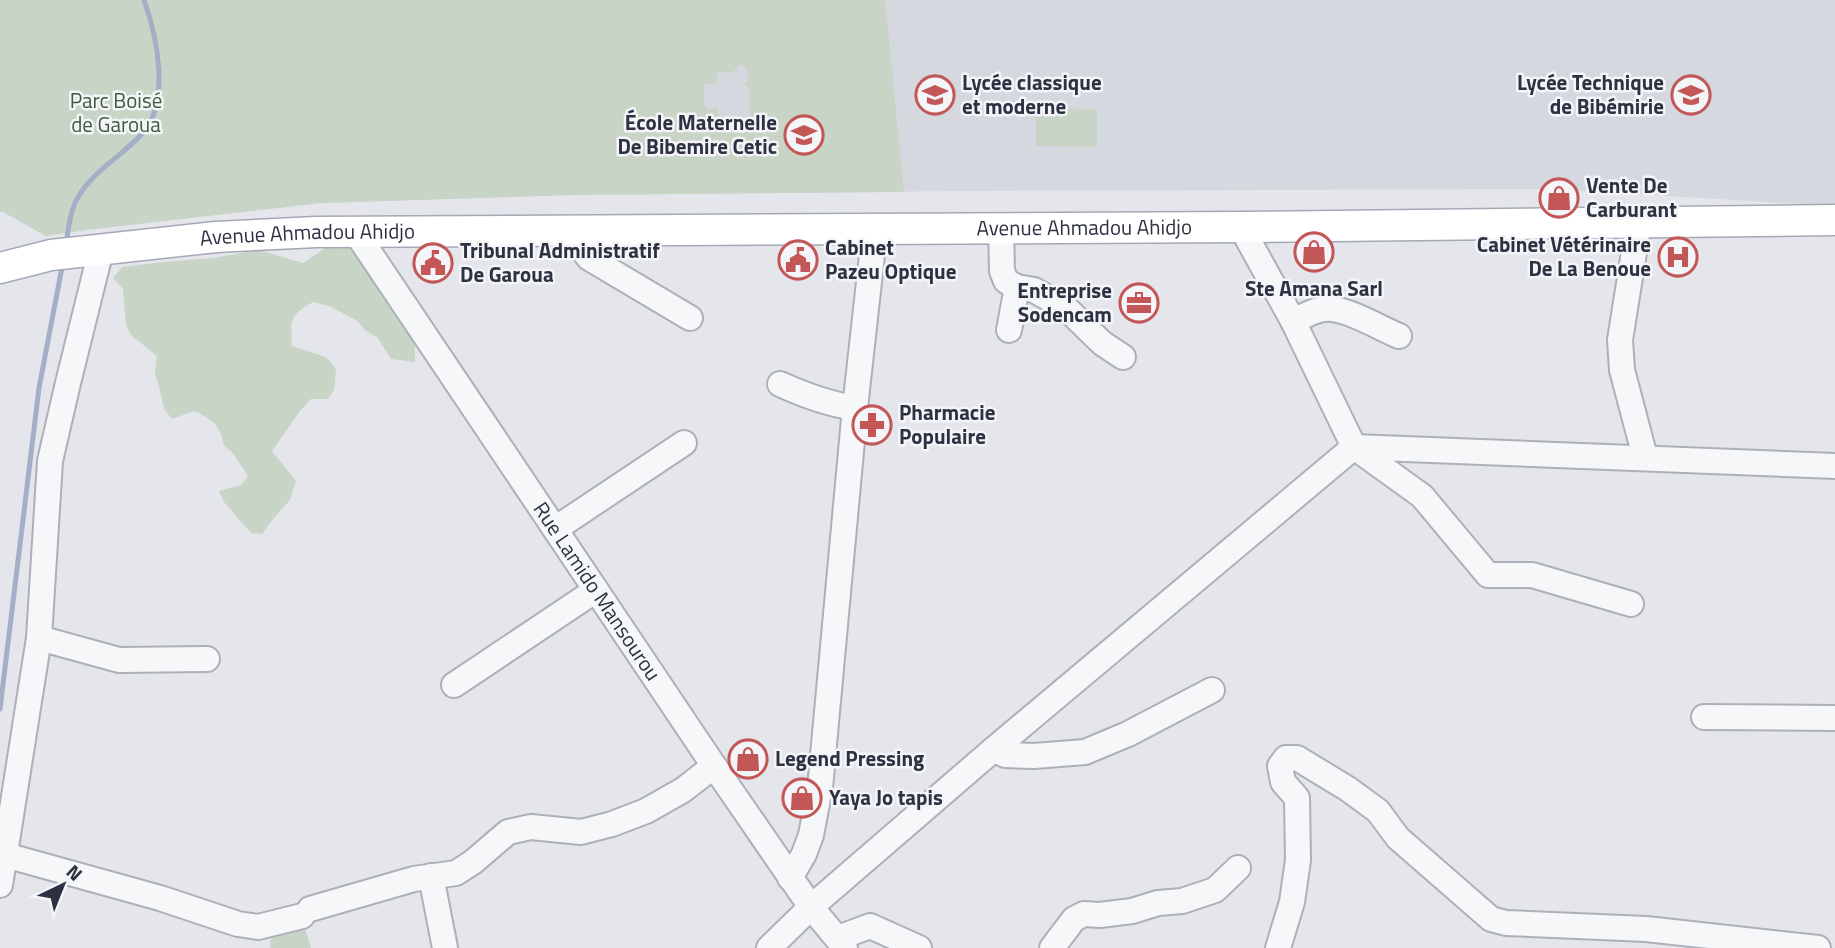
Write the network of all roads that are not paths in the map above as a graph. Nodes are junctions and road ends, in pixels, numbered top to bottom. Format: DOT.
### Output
graph roads {
  1 [pos="1835,220"];
  2 [pos="1639,221"];
  3 [pos="1001,227"];
  4 [pos="1241,227"];
  5 [pos="875,228"];
  6 [pos="576,230"];
  7 [pos="355,231"];
  8 [pos="94,251"];
  9 [pos="0,268"];
  10 [pos="1017,286"];
  11 [pos="690,318"];
  12 [pos="1293,321"];
  13 [pos="1009,330"];
  14 [pos="1399,336"];
  15 [pos="1123,357"];
  16 [pos="780,384"];
  17 [pos="855,408"];
  18 [pos="684,443"];
  19 [pos="1354,447"];
  20 [pos="1645,457"];
  21 [pos="1835,466"];
  22 [pos="555,529"];
  23 [pos="596,590"];
  24 [pos="1631,604"];
  25 [pos="39,638"];
  26 [pos="207,659"];
  27 [pos="454,685"];
  28 [pos="1212,690"];
  29 [pos="1704,717"];
  30 [pos="1835,718"];
  31 [pos="994,748"];
  32 [pos="714,766"];
  33 [pos="5,855"];
  34 [pos="1238,868"];
  35 [pos="430,876"];
  36 [pos="790,878"];
  37 [pos="0,886"];
  38 [pos="811,907"];
  39 [pos="841,943"];
  40 [pos="445,948"];
  41 [pos="769,948"];
  42 [pos="919,948"];
  43 [pos="1052,948"];
  44 [pos="1278,948"];
  45 [pos="1818,948"];
  1 -- 2 [label="main road, Avenue Ahmadou Ahidjo"];
  2 -- 4 [label="main road, Avenue Ahmadou Ahidjo"];
  2 -- 20 [label="street"];
  3 -- 4 [label="main road, Avenue Ahmadou Ahidjo"];
  3 -- 5 [label="main road, Avenue Ahmadou Ahidjo"];
  3 -- 10 [label="street"];
  4 -- 12 [label="street"];
  5 -- 6 [label="main road, Avenue Ahmadou Ahidjo"];
  5 -- 17 [label="street"];
  6 -- 7 [label="main road, Avenue Ahmadou Ahidjo"];
  6 -- 11 [label="street"];
  7 -- 8 [label="main road, Avenue Ahmadou Ahidjo"];
  7 -- 22 [label="street, Rue Lamido Mansourou"];
  8 -- 9 [label="main road, Avenue Ahmadou Ahidjo"];
  8 -- 25 [label="street"];
  10 -- 13 [label="street"];
  10 -- 15 [label="street"];
  12 -- 14 [label="street"];
  12 -- 19 [label="street"];
  16 -- 17 [label="street"];
  17 -- 36 [label="street"];
  18 -- 22 [label="street"];
  19 -- 20 [label="street"];
  19 -- 24 [label="street"];
  19 -- 31 [label="street"];
  20 -- 21 [label="street"];
  22 -- 23 [label="street, Rue Lamido Mansourou"];
  23 -- 27 [label="street"];
  23 -- 32 [label="street, Rue Lamido Mansourou"];
  25 -- 26 [label="street"];
  25 -- 33 [label="street"];
  28 -- 31 [label="street"];
  29 -- 30 [label="street"];
  31 -- 38 [label="street"];
  32 -- 35 [label="street"];
  32 -- 36 [label="street, Rue Lamido Mansourou"];
  33 -- 35 [label="street"];
  33 -- 37 [label="street"];
  34 -- 43 [label="street"];
  35 -- 40 [label="street"];
  36 -- 38 [label="street, Rue Lamido Mansourou"];
  38 -- 39 [label="street, Rue Lamido Mansourou"];
  38 -- 41 [label="street"];
  39 -- 42 [label="street"];
  44 -- 45 [label="street"];
}
